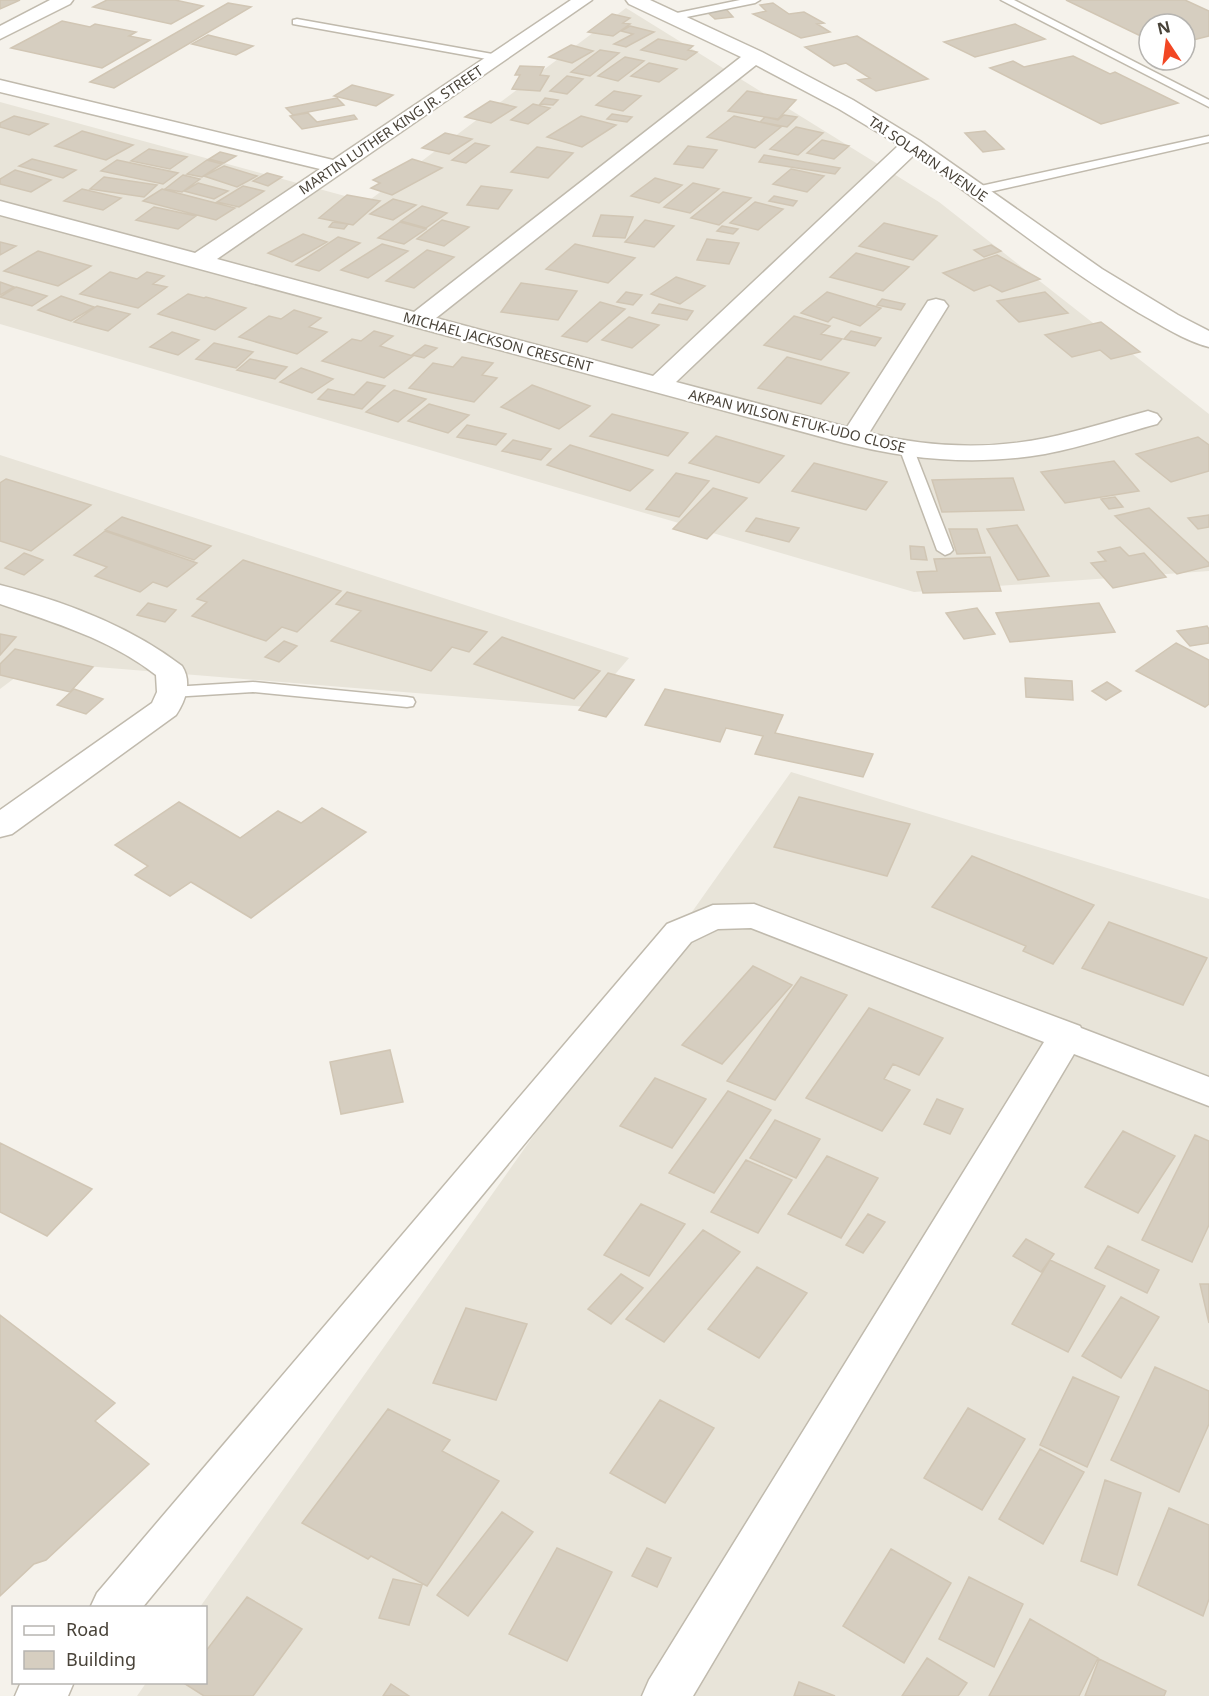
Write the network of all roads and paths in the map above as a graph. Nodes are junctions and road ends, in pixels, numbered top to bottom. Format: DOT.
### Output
graph roads {
  1 [pos="64,0"];
  2 [pos="583,0"];
  3 [pos="635,0"];
  4 [pos="690,0"];
  5 [pos="755,0"];
  6 [pos="1006,0"];
  7 [pos="706,10"];
  8 [pos="672,17"];
  9 [pos="297,22"];
  10 [pos="0,33"];
  11 [pos="755,56"];
  12 [pos="498,58"];
  13 [pos="0,86"];
  14 [pos="1209,104"];
  15 [pos="1209,140"];
  16 [pos="912,145"];
  17 [pos="336,167"];
  18 [pos="976,191"];
  19 [pos="0,208"];
  20 [pos="199,261"];
  21 [pos="936,306"];
  22 [pos="417,321"];
  23 [pos="1209,340"];
  24 [pos="658,385"];
  25 [pos="1149,419"];
  26 [pos="854,438"];
  27 [pos="907,450"];
  28 [pos="945,550"];
  29 [pos="0,594"];
  30 [pos="172,692"];
  31 [pos="407,702"];
  32 [pos="0,826"];
  33 [pos="1066,1035"];
  34 [pos="1209,1092"];
  35 [pos="115,1606"];
  36 [pos="49,1684"];
  37 [pos="39,1696"];
  38 [pos="666,1696"];
  1 -- 10 [label="street"];
  2 -- 12 [label="street, MARTIN LUTHER KING JR. STREET"];
  3 -- 8 [label="street, TAI SOLARIN AVENUE"];
  4 -- 7 [label="lane"];
  5 -- 7 [label="lane"];
  6 -- 14 [label="lane"];
  7 -- 8 [label="lane"];
  8 -- 11 [label="street, TAI SOLARIN AVENUE"];
  9 -- 12 [label="lane"];
  11 -- 16 [label="street, TAI SOLARIN AVENUE"];
  11 -- 22 [label="street"];
  12 -- 17 [label="street, MARTIN LUTHER KING JR. STREET"];
  13 -- 17 [label="street"];
  15 -- 18 [label="lane"];
  16 -- 18 [label="street, TAI SOLARIN AVENUE"];
  16 -- 24 [label="street"];
  17 -- 20 [label="street, MARTIN LUTHER KING JR. STREET"];
  18 -- 23 [label="street, TAI SOLARIN AVENUE"];
  19 -- 20 [label="street, MICHAEL JACKSON CRESCENT"];
  20 -- 22 [label="street, MICHAEL JACKSON CRESCENT"];
  21 -- 26 [label="street"];
  22 -- 24 [label="street, MICHAEL JACKSON CRESCENT"];
  24 -- 26 [label="street, AKPAN WILSON ETUK-UDO CLOSE"];
  25 -- 27 [label="street, AKPAN WILSON ETUK-UDO CLOSE"];
  26 -- 27 [label="street, AKPAN WILSON ETUK-UDO CLOSE"];
  27 -- 28 [label="lane"];
  29 -- 30 [label="street"];
  30 -- 31 [label="lane"];
  30 -- 32 [label="street"];
  33 -- 34 [label="street"];
  33 -- 35 [label="street"];
  33 -- 38 [label="street"];
  36 -- 37 [label="street"];
}
